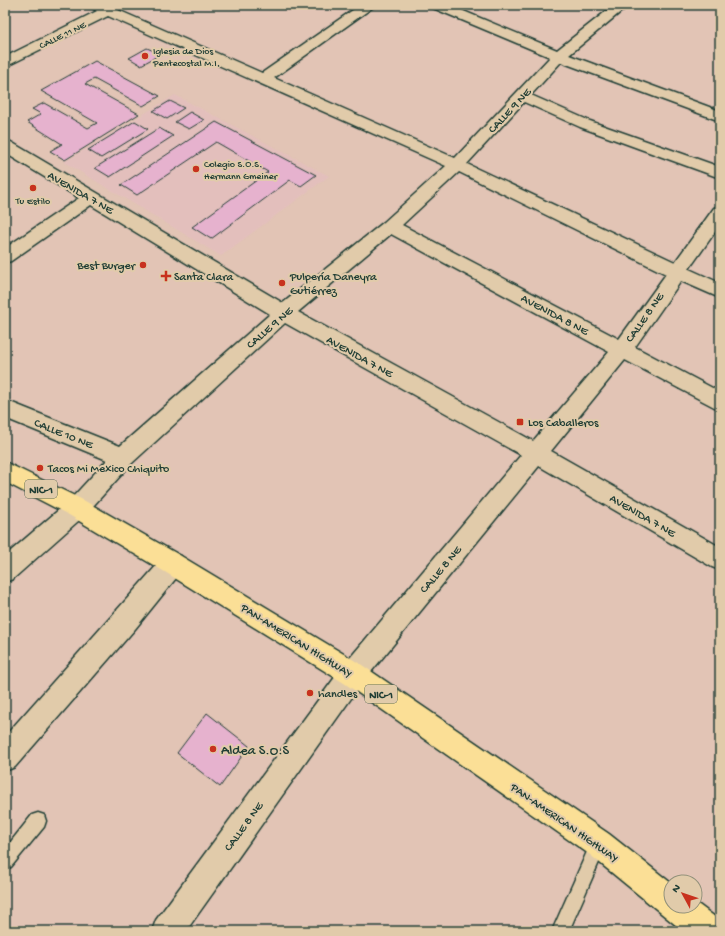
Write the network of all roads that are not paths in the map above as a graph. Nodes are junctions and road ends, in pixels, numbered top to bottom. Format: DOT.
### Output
graph roads {
  1 [pos="368,5"];
  2 [pos="438,5"];
  3 [pos="622,5"];
  4 [pos="107,7"];
  5 [pos="5,45"];
  6 [pos="21,54"];
  7 [pos="559,56"];
  8 [pos="5,63"];
  9 [pos="262,80"];
  10 [pos="522,96"];
  11 [pos="720,116"];
  12 [pos="5,146"];
  13 [pos="457,165"];
  14 [pos="720,173"];
  15 [pos="90,198"];
  16 [pos="720,212"];
  17 [pos="390,226"];
  18 [pos="5,257"];
  19 [pos="677,272"];
  20 [pos="720,291"];
  21 [pos="284,313"];
  22 [pos="622,350"];
  23 [pos="720,402"];
  24 [pos="5,409"];
  25 [pos="536,453"];
  26 [pos="124,457"];
  27 [pos="5,471"];
  28 [pos="77,508"];
  29 [pos="720,559"];
  30 [pos="173,564"];
  31 [pos="6,568"];
  32 [pos="353,674"];
  33 [pos="5,757"];
  34 [pos="38,821"];
  35 [pos="599,844"];
  36 [pos="5,861"];
  37 [pos="663,896"];
  38 [pos="686,914"];
  39 [pos="167,931"];
  40 [pos="560,931"];
  41 [pos="708,931"];
  1 -- 9 [label="street"];
  2 -- 7 [label="street"];
  3 -- 7 [label="street, CALLE 9 NE"];
  4 -- 6 [label="street, CALLE 11 NE"];
  4 -- 9 [label="street"];
  5 -- 6 [label="street"];
  6 -- 8 [label="street, CALLE 11 NE"];
  7 -- 10 [label="street, CALLE 9 NE"];
  7 -- 11 [label="street"];
  9 -- 13 [label="street"];
  10 -- 13 [label="street, CALLE 9 NE"];
  10 -- 14 [label="street"];
  12 -- 15 [label="street, AVENIDA 7 NE"];
  13 -- 17 [label="street, CALLE 9 NE"];
  13 -- 19 [label="street"];
  15 -- 18 [label="street"];
  15 -- 21 [label="street, AVENIDA 7 NE"];
  16 -- 19 [label="street, CALLE 8 NE"];
  17 -- 21 [label="street, CALLE 9 NE"];
  17 -- 22 [label="street, AVENIDA 8 NE"];
  19 -- 20 [label="street"];
  19 -- 22 [label="street, CALLE 8 NE"];
  21 -- 25 [label="street, AVENIDA 7 NE"];
  21 -- 26 [label="street, CALLE 9 NE"];
  22 -- 23 [label="street, AVENIDA 8 NE"];
  22 -- 25 [label="street, CALLE 8 NE"];
  24 -- 26 [label="street, CALLE 10 NE"];
  25 -- 29 [label="street, AVENIDA 7 NE"];
  25 -- 32 [label="street, CALLE 8 NE"];
  26 -- 28 [label="street, CALLE 9 NE"];
  27 -- 28 [label="highway, PAN-AMERICAN HIGHWAY / NIC-1"];
  28 -- 30 [label="highway, PAN-AMERICAN HIGHWAY / NIC-1"];
  28 -- 31 [label="street, CALLE 9 NE"];
  30 -- 32 [label="highway, PAN-AMERICAN HIGHWAY / NIC-1"];
  30 -- 33 [label="street"];
  32 -- 35 [label="highway, PAN-AMERICAN HIGHWAY / NIC-1"];
  32 -- 39 [label="street, CALLE 8 NE"];
  34 -- 36 [label="lane"];
  35 -- 37 [label="highway, PAN-AMERICAN HIGHWAY / NIC-1"];
  35 -- 40 [label="lane"];
  38 -- 41 [label="highway"];
}
